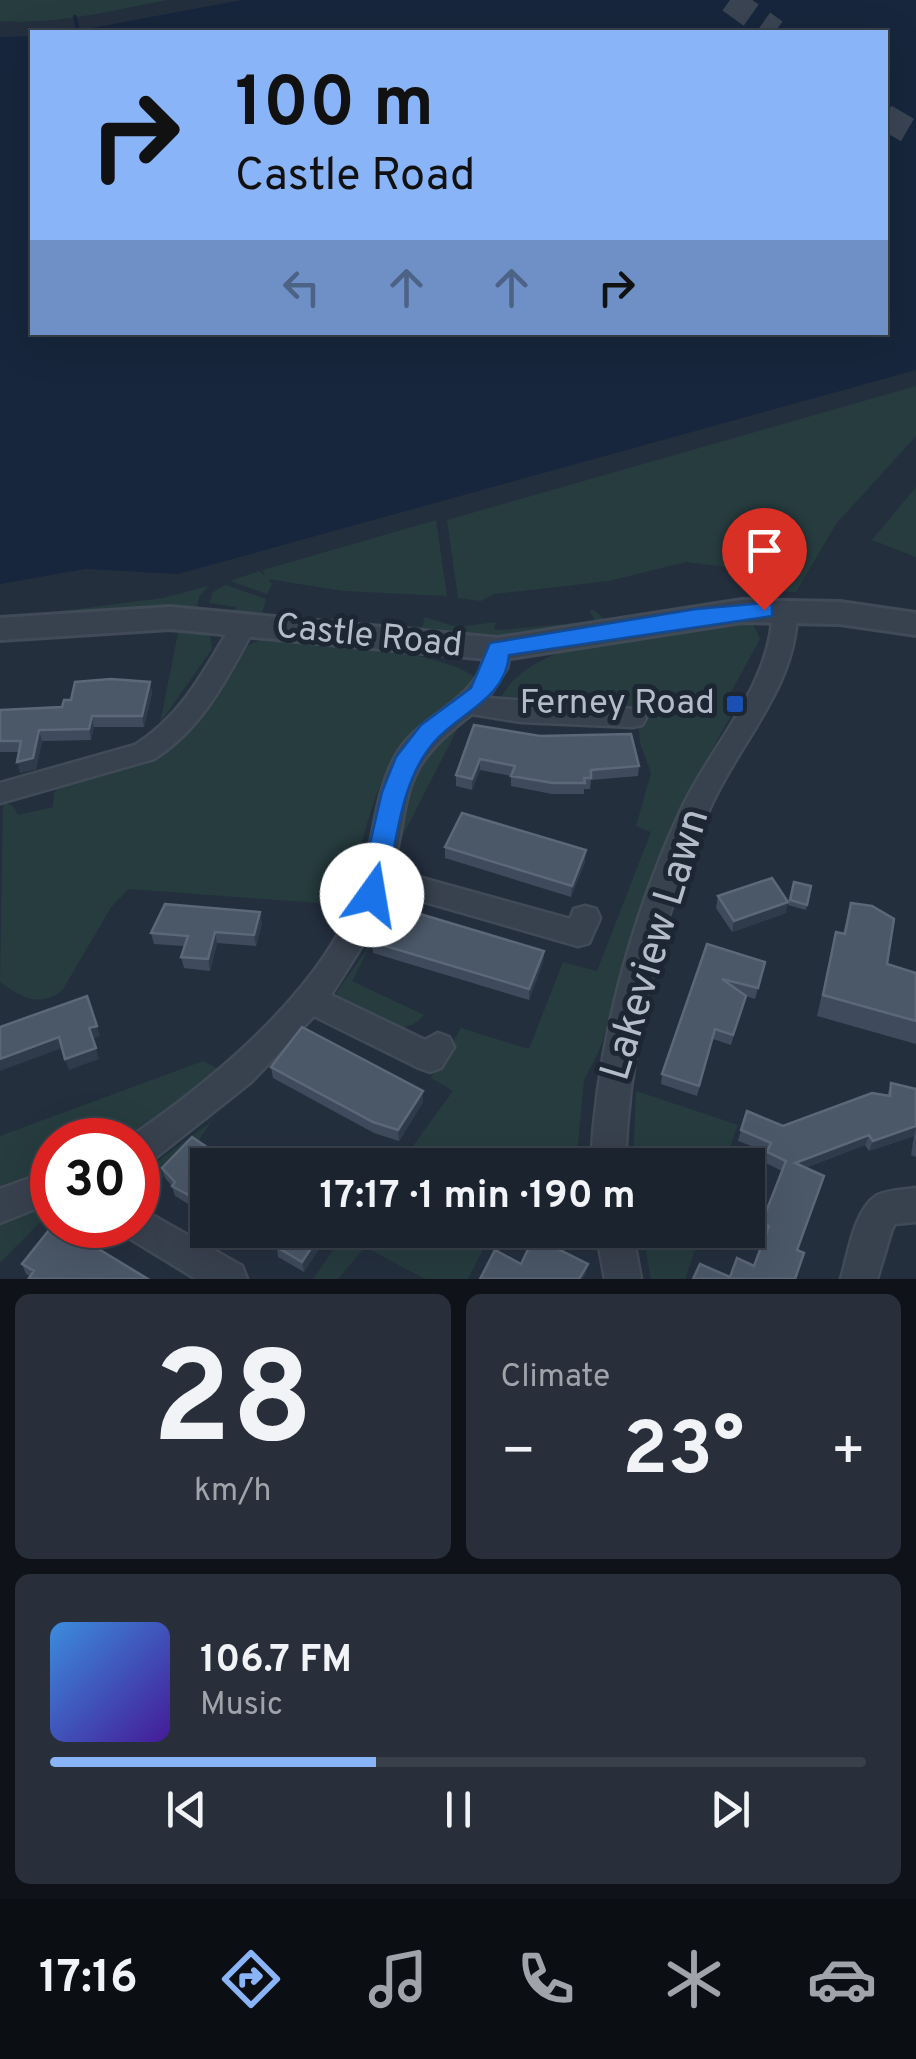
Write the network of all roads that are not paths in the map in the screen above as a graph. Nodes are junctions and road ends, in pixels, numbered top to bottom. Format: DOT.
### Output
graph roads {
  1 [pos="784,610"];
  2 [pos="916,624"];
  3 [pos="244,625"];
  4 [pos="0,629"];
  5 [pos="498,649"];
  6 [pos="468,704"];
  7 [pos="633,718"];
  8 [pos="0,793"];
  9 [pos="377,877"];
  10 [pos="585,918"];
  11 [pos="308,998"];
  12 [pos="438,1046"];
  13 [pos="160,1136"];
  14 [pos="608,1148"];
  15 [pos="30,1194"];
  16 [pos="916,1205"];
  17 [pos="0,1206"];
  18 [pos="160,1237"];
  19 [pos="617,1248"];
  20 [pos="229,1279"];
  21 [pos="623,1279"];
  22 [pos="859,1279"];
  1 -- 2 [label="street, Castle Road"];
  1 -- 5 [label="street, Castle Road"];
  1 -- 14 [label="street, Lakeview Lawn"];
  3 -- 4 [label="street, Castle Road"];
  3 -- 5 [label="street, Castle Road"];
  3 -- 8 [label="street"];
  5 -- 6 [label="street"];
  6 -- 7 [label="street"];
  6 -- 9 [label="street"];
  9 -- 10 [label="street"];
  9 -- 11 [label="street"];
  11 -- 12 [label="street"];
  11 -- 13 [label="street"];
  15 -- 17 [label="street"];
  16 -- 22 [label="street"];
  18 -- 20 [label="street"];
  19 -- 21 [label="street"];
}
